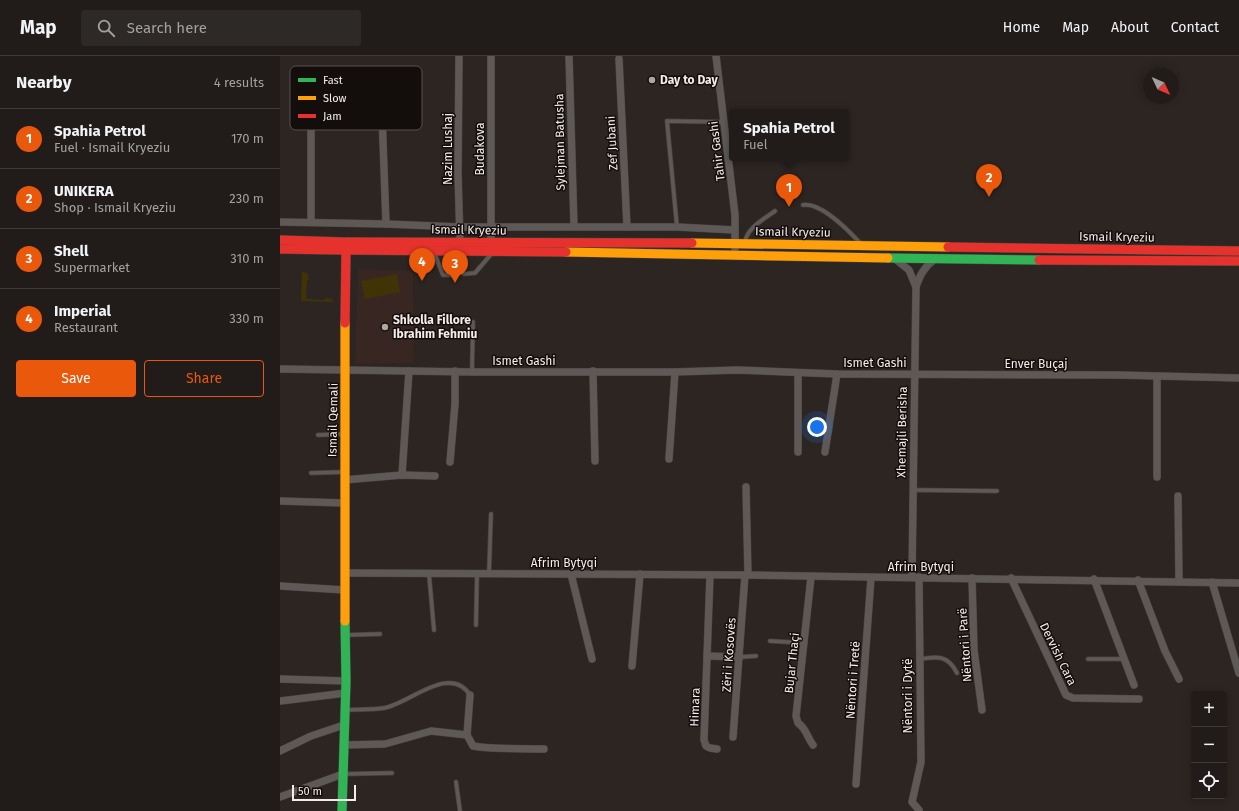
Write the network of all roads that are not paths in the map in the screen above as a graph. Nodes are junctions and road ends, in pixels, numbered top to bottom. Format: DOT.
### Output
graph roads {
  1 [pos="459,56"];
  2 [pos="491,56"];
  3 [pos="569,56"];
  4 [pos="716,56"];
  5 [pos="619,59"];
  6 [pos="724,122"];
  7 [pos="311,130"];
  8 [pos="383,130"];
  9 [pos="803,205"];
  10 [pos="776,211"];
  11 [pos="280,222"];
  12 [pos="311,222"];
  13 [pos="386,224"];
  14 [pos="574,226"];
  15 [pos="460,227"];
  16 [pos="491,227"];
  17 [pos="628,227"];
  18 [pos="677,227"];
  19 [pos="735,230"];
  20 [pos="280,240"];
  21 [pos="460,242"];
  22 [pos="736,244"];
  23 [pos="745,244"];
  24 [pos="862,245"];
  25 [pos="345,247"];
  26 [pos="492,247"];
  27 [pos="280,249"];
  28 [pos="433,251"];
  29 [pos="1239,251"];
  30 [pos="735,254"];
  31 [pos="893,258"];
  32 [pos="935,259"];
  33 [pos="1239,261"];
  34 [pos="464,274"];
  35 [pos="451,275"];
  36 [pos="916,287"];
  37 [pos="473,322"];
  38 [pos="280,369"];
  39 [pos="346,370"];
  40 [pos="408,371"];
  41 [pos="455,371"];
  42 [pos="593,371"];
  43 [pos="472,372"];
  44 [pos="675,372"];
  45 [pos="798,373"];
  46 [pos="837,374"];
  47 [pos="914,374"];
  48 [pos="1158,376"];
  49 [pos="1239,378"];
  50 [pos="345,434"];
  51 [pos="318,435"];
  52 [pos="798,452"];
  53 [pos="825,452"];
  54 [pos="669,459"];
  55 [pos="595,461"];
  56 [pos="450,462"];
  57 [pos="311,473"];
  58 [pos="402,475"];
  59 [pos="344,476"];
  60 [pos="434,476"];
  61 [pos="1157,477"];
  62 [pos="746,487"];
  63 [pos="912,490"];
  64 [pos="997,490"];
  65 [pos="1178,496"];
  66 [pos="280,501"];
  67 [pos="344,503"];
  68 [pos="491,514"];
  69 [pos="345,573"];
  70 [pos="429,573"];
  71 [pos="477,573"];
  72 [pos="489,573"];
  73 [pos="571,574"];
  74 [pos="640,574"];
  75 [pos="710,575"];
  76 [pos="747,575"];
  77 [pos="811,577"];
  78 [pos="916,577"];
  79 [pos="871,578"];
  80 [pos="972,578"];
  81 [pos="1010,578"];
  82 [pos="1094,580"];
  83 [pos="1138,580"];
  84 [pos="1179,581"];
  85 [pos="1212,582"];
  86 [pos="1239,583"];
  87 [pos="280,586"];
  88 [pos="345,590"];
  89 [pos="476,625"];
  90 [pos="434,630"];
  91 [pos="380,634"];
  92 [pos="345,635"];
  93 [pos="770,641"];
  94 [pos="805,643"];
  95 [pos="707,656"];
  96 [pos="756,656"];
  97 [pos="740,657"];
  98 [pos="1124,658"];
  99 [pos="592,659"];
  100 [pos="919,659"];
  101 [pos="1088,659"];
  102 [pos="632,666"];
  103 [pos="957,673"];
  104 [pos="1239,673"];
  105 [pos="280,679"];
  106 [pos="1179,680"];
  107 [pos="346,681"];
  108 [pos="1134,685"];
  109 [pos="346,693"];
  110 [pos="470,695"];
  111 [pos="1139,699"];
  112 [pos="280,701"];
  113 [pos="345,710"];
  114 [pos="982,710"];
  115 [pos="344,725"];
  116 [pos="467,735"];
  117 [pos="733,737"];
  118 [pos="344,745"];
  119 [pos="813,745"];
  120 [pos="544,749"];
  121 [pos="717,749"];
  122 [pos="280,751"];
  123 [pos="392,773"];
  124 [pos="343,774"];
  125 [pos="456,782"];
  126 [pos="856,784"];
  127 [pos="280,797"];
  128 [pos="919,810"];
  129 [pos="342,811"];
  130 [pos="460,811"];
  1 -- 15 [label="street, Nazim Lushaj"];
  2 -- 16 [label="street, Budakova"];
  3 -- 14 [label="street, Sylejman Batusha"];
  4 -- 6 [label="street, Tahir Gashi"];
  5 -- 17 [label="street, Zef Jubani"];
  6 -- 18 [label="lane"];
  6 -- 19 [label="street, Tahir Gashi"];
  7 -- 12 [label="street"];
  8 -- 13 [label="street"];
  9 -- 24 [label="lane"];
  10 -- 23 [label="lane"];
  11 -- 12 [label="street"];
  12 -- 13 [label="street"];
  13 -- 15 [label="street"];
  14 -- 16 [label="street"];
  14 -- 17 [label="street"];
  15 -- 16 [label="street"];
  15 -- 21 [label="street, Nazim Lushaj"];
  16 -- 26 [label="street, Budakova"];
  17 -- 18 [label="street"];
  18 -- 19 [label="street"];
  19 -- 22 [label="street, Tahir Gashi"];
  20 -- 25 [label="main road, Ismail Kryeziu"];
  21 -- 25 [label="main road, Ismail Kryeziu"];
  21 -- 26 [label="main road, Ismail Kryeziu"];
  22 -- 23 [label="main road, Ismail Kryeziu"];
  22 -- 26 [label="main road, Ismail Kryeziu"];
  22 -- 30 [label="street, Tahir Gashi"];
  23 -- 24 [label="main road, Ismail Kryeziu"];
  24 -- 29 [label="main road, Ismail Kryeziu"];
  25 -- 27 [label="main road, Ismail Kryeziu"];
  25 -- 28 [label="main road, Ismail Kryeziu"];
  25 -- 39 [label="main road, Ismail Qemali"];
  26 -- 28 [label="main road, Ismail Kryeziu"];
  26 -- 30 [label="main road, Ismail Kryeziu"];
  26 -- 34 [label="lane"];
  28 -- 35 [label="lane"];
  30 -- 31 [label="main road, Ismail Kryeziu"];
  31 -- 32 [label="main road, Ismail Kryeziu"];
  31 -- 36 [label="street, Xhemajli Berisha"];
  32 -- 33 [label="main road, Ismail Kryeziu"];
  32 -- 36 [label="street, Xhemajli Berisha"];
  36 -- 47 [label="street, Xhemajli Berisha"];
  37 -- 43 [label="lane"];
  38 -- 39 [label="street, Ismet Gashi"];
  39 -- 40 [label="street, Ismet Gashi"];
  39 -- 50 [label="main road, Ismail Qemali"];
  40 -- 41 [label="street, Ismet Gashi"];
  40 -- 58 [label="street"];
  41 -- 43 [label="street, Ismet Gashi"];
  41 -- 56 [label="street"];
  42 -- 43 [label="street, Ismet Gashi"];
  42 -- 44 [label="street, Ismet Gashi"];
  42 -- 55 [label="street"];
  44 -- 45 [label="street, Ismet Gashi"];
  44 -- 54 [label="street"];
  45 -- 46 [label="street, Ismet Gashi"];
  45 -- 52 [label="street"];
  46 -- 47 [label="street, Ismet Gashi"];
  46 -- 53 [label="street, Ismet Gashi"];
  47 -- 48 [label="street, Enver Buçaj"];
  47 -- 63 [label="street, Xhemajli Berisha"];
  48 -- 49 [label="street, Enver Buçaj"];
  48 -- 61 [label="street"];
  50 -- 51 [label="lane"];
  50 -- 59 [label="main road, Ismail Qemali"];
  57 -- 59 [label="lane"];
  58 -- 59 [label="street"];
  58 -- 60 [label="street"];
  59 -- 67 [label="main road, Ismail Qemali"];
  62 -- 76 [label="street"];
  63 -- 64 [label="lane"];
  63 -- 78 [label="street, Xhemajli Berisha"];
  65 -- 84 [label="street"];
  66 -- 67 [label="street"];
  67 -- 69 [label="main road, Ismail Qemali"];
  68 -- 72 [label="lane"];
  69 -- 70 [label="street, Afrim Bytyqi"];
  69 -- 88 [label="main road, Ismail Qemali"];
  70 -- 71 [label="street, Afrim Bytyqi"];
  70 -- 90 [label="lane"];
  71 -- 72 [label="street, Afrim Bytyqi"];
  71 -- 89 [label="lane"];
  72 -- 73 [label="street, Afrim Bytyqi"];
  73 -- 74 [label="street, Afrim Bytyqi"];
  73 -- 99 [label="street"];
  74 -- 75 [label="street, Afrim Bytyqi"];
  74 -- 102 [label="street"];
  75 -- 76 [label="street, Afrim Bytyqi"];
  75 -- 95 [label="street, Himara"];
  76 -- 77 [label="street, Afrim Bytyqi"];
  76 -- 97 [label="street, Zëri i Kosovës"];
  77 -- 79 [label="street, Afrim Bytyqi"];
  77 -- 94 [label="street, Bujar Thaçi"];
  78 -- 79 [label="street, Afrim Bytyqi"];
  78 -- 80 [label="street, Afrim Bytyqi"];
  78 -- 100 [label="street, Nëntori i Dytë"];
  79 -- 126 [label="street, Nëntori i Tretë"];
  80 -- 81 [label="street, Afrim Bytyqi"];
  80 -- 114 [label="street, Nëntori i Parë"];
  81 -- 82 [label="street, Afrim Bytyqi"];
  81 -- 111 [label="street, Dervish Cara"];
  82 -- 83 [label="street, Afrim Bytyqi"];
  82 -- 98 [label="street"];
  83 -- 84 [label="street, Afrim Bytyqi"];
  83 -- 106 [label="street"];
  84 -- 85 [label="street, Afrim Bytyqi"];
  85 -- 86 [label="street, Afrim Bytyqi"];
  85 -- 104 [label="street"];
  87 -- 88 [label="street"];
  88 -- 92 [label="main road, Ismail Qemali"];
  91 -- 92 [label="lane"];
  92 -- 107 [label="main road, Ismail Qemali"];
  93 -- 94 [label="lane"];
  94 -- 119 [label="street, Bujar Thaçi"];
  95 -- 97 [label="street"];
  95 -- 121 [label="street, Himara"];
  96 -- 97 [label="lane"];
  97 -- 117 [label="street, Zëri i Kosovës"];
  98 -- 101 [label="lane"];
  98 -- 108 [label="street"];
  100 -- 103 [label="lane"];
  100 -- 128 [label="street, Nëntori i Dytë"];
  105 -- 107 [label="street"];
  107 -- 109 [label="main road, Ismail Qemali"];
  109 -- 112 [label="street"];
  109 -- 113 [label="main road, Ismail Qemali"];
  110 -- 113 [label="lane"];
  110 -- 116 [label="street"];
  113 -- 115 [label="main road, Ismail Qemali"];
  115 -- 118 [label="main road, Ismail Qemali"];
  115 -- 122 [label="street"];
  116 -- 118 [label="street"];
  116 -- 120 [label="street"];
  118 -- 124 [label="main road, Ismail Qemali"];
  123 -- 124 [label="lane"];
  124 -- 127 [label="street"];
  124 -- 129 [label="main road, Ismail Qemali"];
  125 -- 130 [label="lane"];
}
